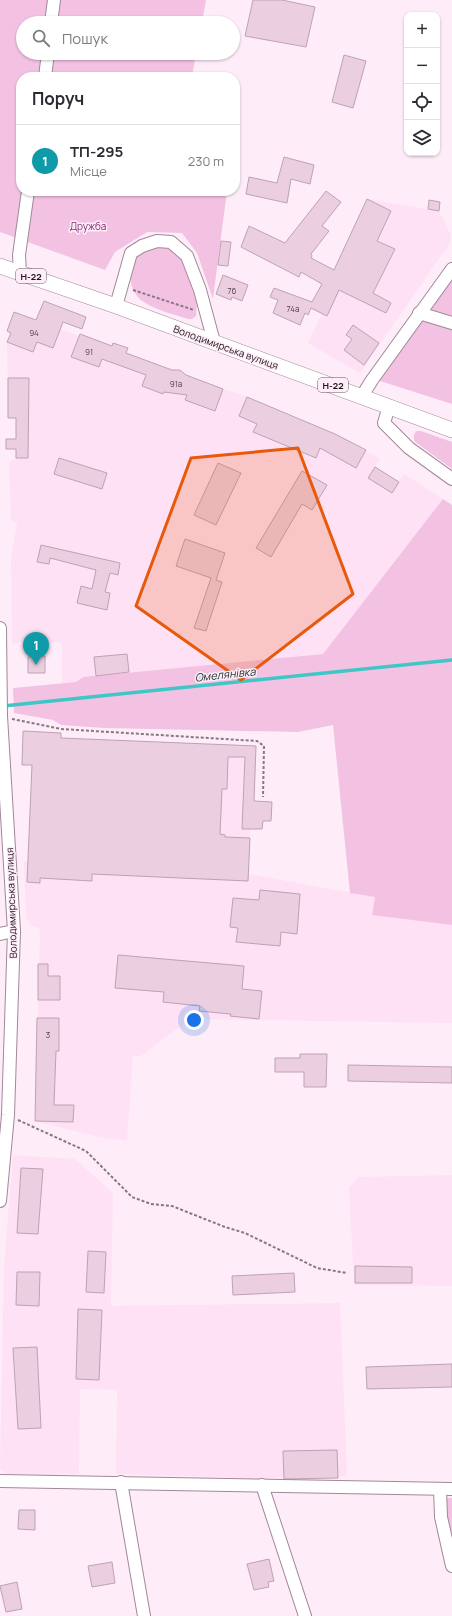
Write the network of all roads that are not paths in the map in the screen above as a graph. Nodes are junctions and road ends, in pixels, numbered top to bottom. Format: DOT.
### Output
graph roads {
  1 [pos="54,0"];
  2 [pos="52,16"];
  3 [pos="47,60"];
  4 [pos="46,72"];
  5 [pos="27,196"];
  6 [pos="0,266"];
  7 [pos="452,269"];
  8 [pos="20,273"];
  9 [pos="116,306"];
  10 [pos="419,313"];
  11 [pos="452,323"];
  12 [pos="214,342"];
  13 [pos="362,396"];
  14 [pos="389,406"];
  15 [pos="452,430"];
  16 [pos="452,478"];
  17 [pos="0,628"];
  18 [pos="14,931"];
  19 [pos="0,934"];
  20 [pos="0,1201"];
  21 [pos="0,1480"];
  22 [pos="121,1482"];
  23 [pos="262,1485"];
  24 [pos="446,1489"];
  25 [pos="452,1566"];
  26 [pos="144,1616"];
  27 [pos="305,1616"];
  1 -- 2 [label="street"];
  3 -- 4 [label="street"];
  5 -- 8 [label="street"];
  6 -- 8 [label="main road, Володимирська вулиця / Н-22"];
  7 -- 10 [label="street"];
  8 -- 9 [label="main road, Володимирська вулиця / Н-22"];
  9 -- 12 [label="main road, Володимирська вулиця / Н-22"];
  9 -- 12 [label="street"];
  10 -- 11 [label="street"];
  10 -- 13 [label="street"];
  12 -- 13 [label="main road, Володимирська вулиця / Н-22"];
  13 -- 14 [label="main road, Володимирська вулиця / Н-22"];
  14 -- 15 [label="main road, Володимирська вулиця / Н-22"];
  14 -- 16 [label="street"];
  17 -- 18 [label="street, Володимирська вулиця"];
  18 -- 19 [label="street"];
  18 -- 20 [label="street, Володимирська вулиця"];
  21 -- 22 [label="street"];
  22 -- 23 [label="street"];
  22 -- 26 [label="street"];
  23 -- 24 [label="street"];
  23 -- 27 [label="street"];
  24 -- 25 [label="street"];
}
